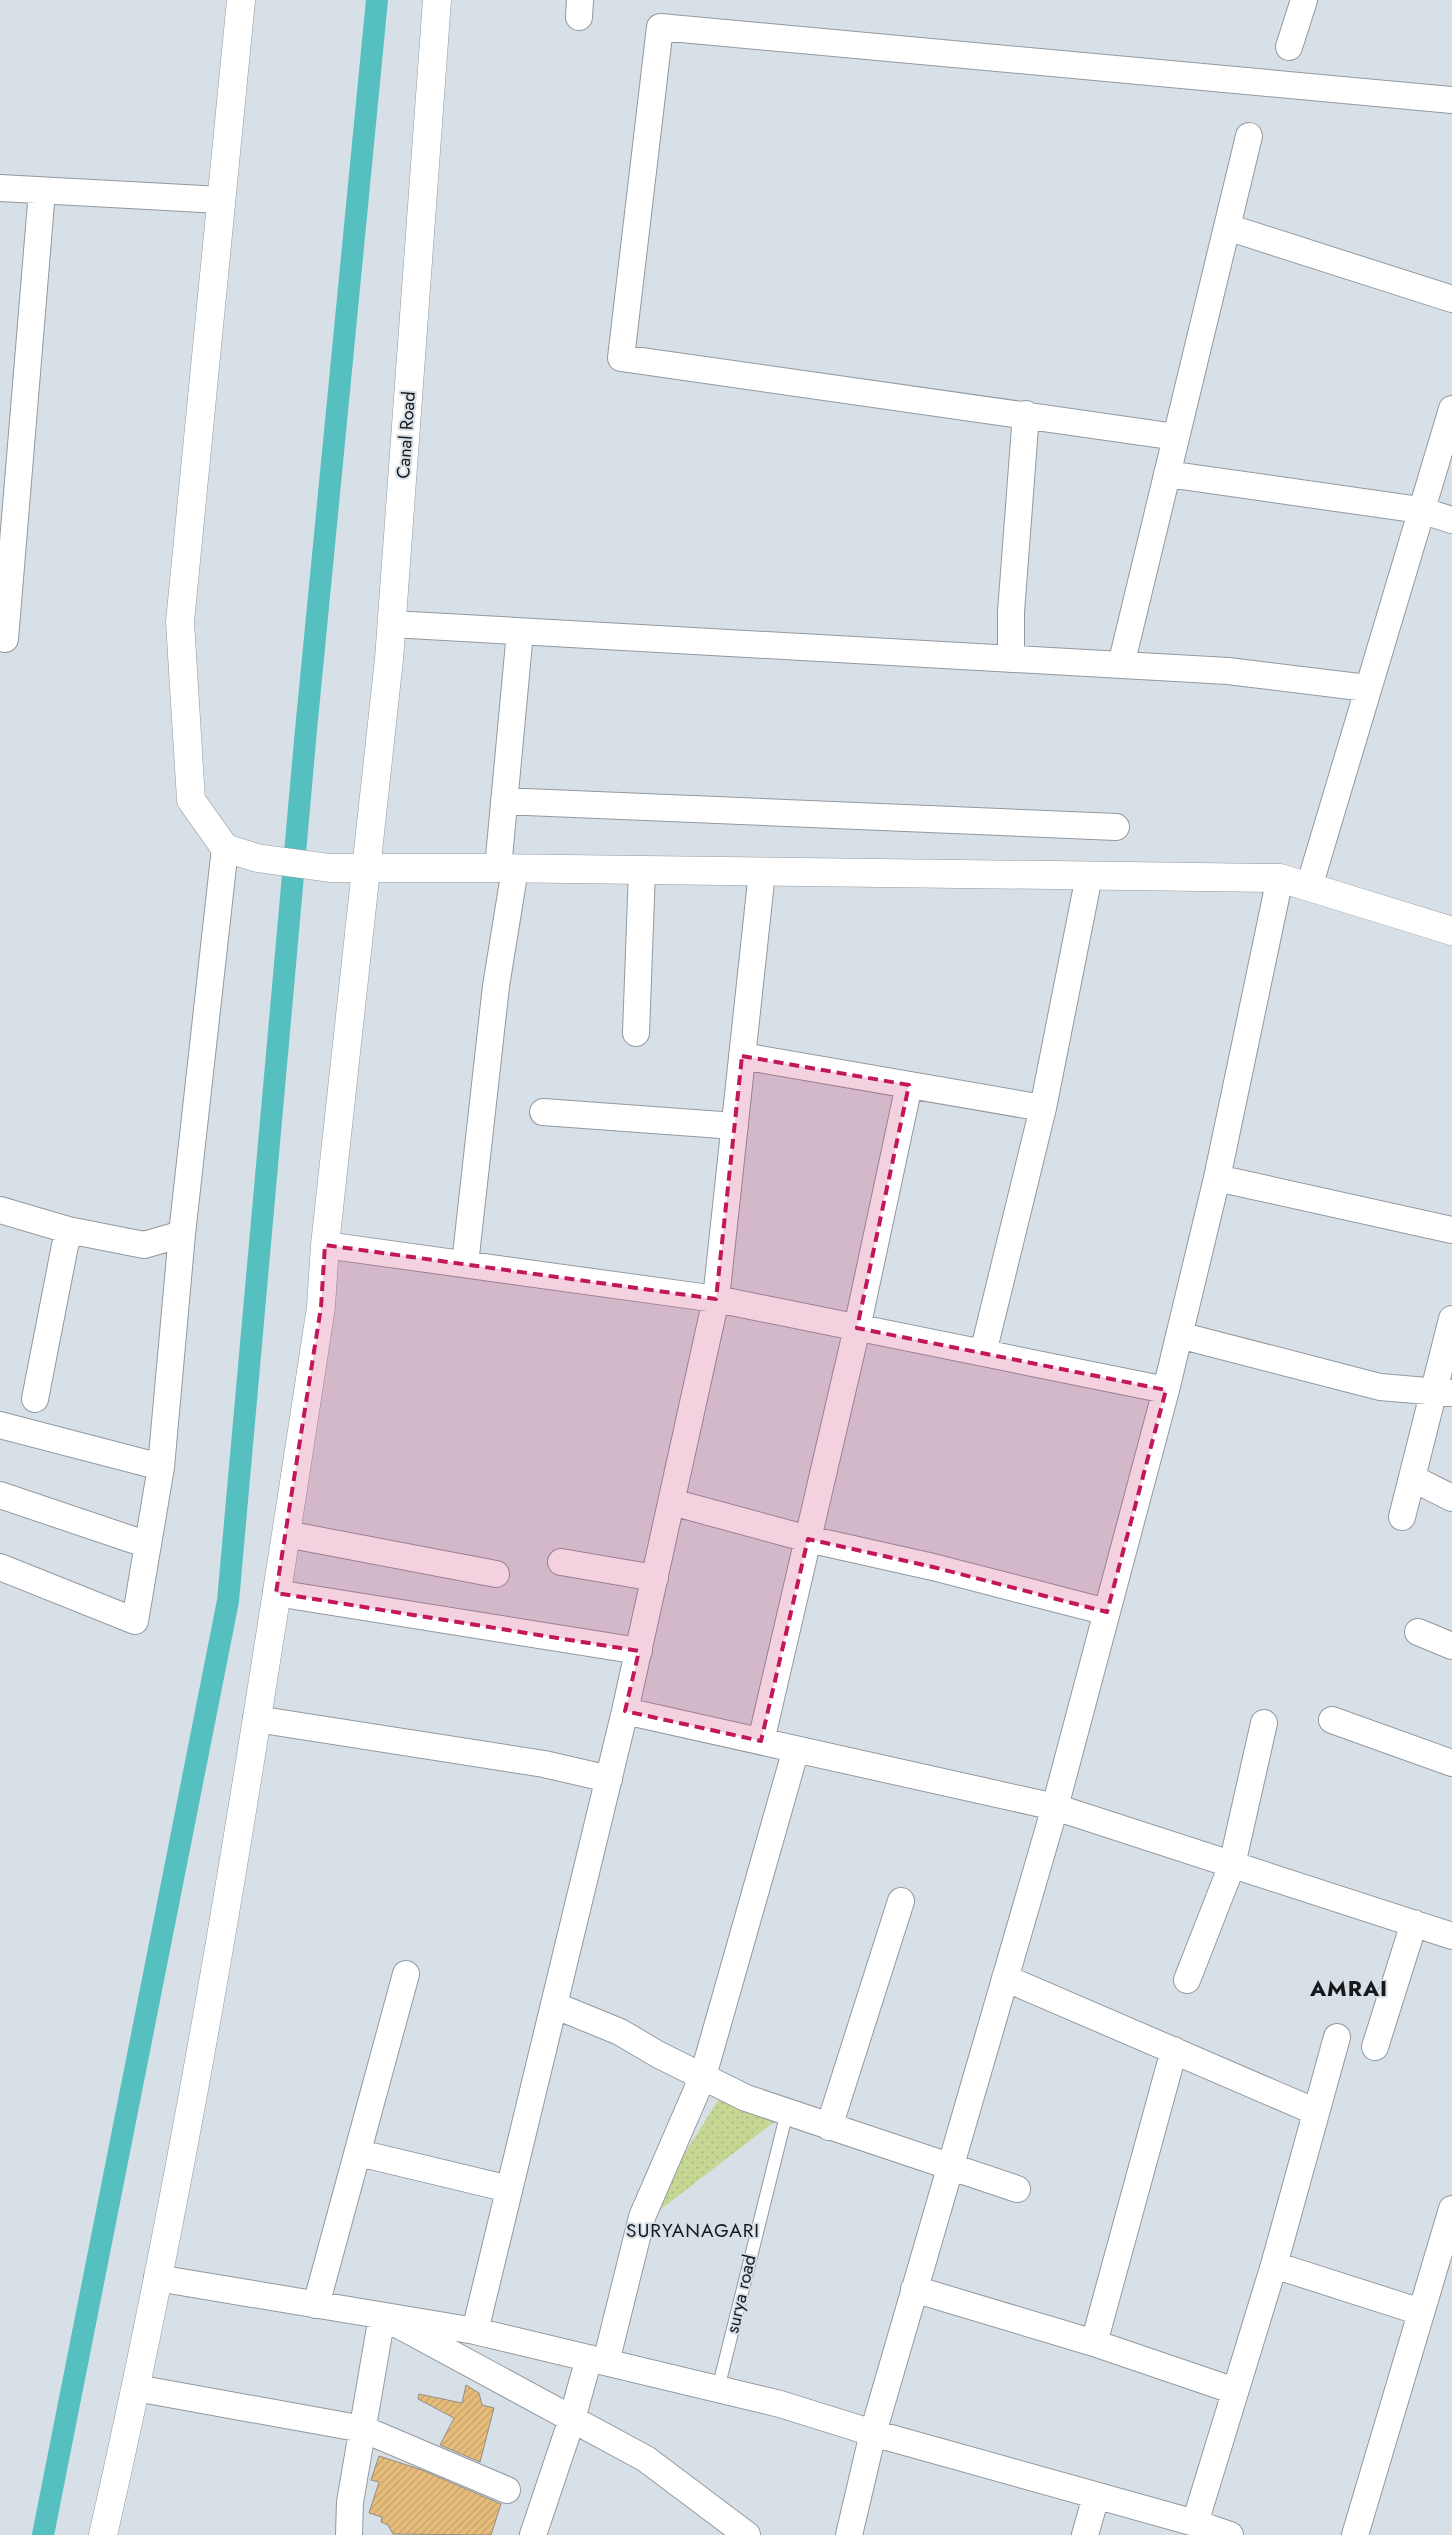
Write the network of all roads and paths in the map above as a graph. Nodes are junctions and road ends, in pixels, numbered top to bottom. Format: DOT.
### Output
graph roads {
  1 [pos="241,0"];
  2 [pos="437,0"];
  3 [pos="1304,0"];
  4 [pos="1289,47"];
  5 [pos="1452,100"];
  6 [pos="1249,136"];
  7 [pos="0,188"];
  8 [pos="42,191"];
  9 [pos="221,200"];
  10 [pos="1227,227"];
  11 [pos="1452,299"];
  12 [pos="1452,409"];
  13 [pos="1026,414"];
  14 [pos="1176,437"];
  15 [pos="1167,474"];
  16 [pos="1420,510"];
  17 [pos="1452,520"];
  18 [pos="392,624"];
  19 [pos="520,632"];
  20 [pos="5,639"];
  21 [pos="1011,659"];
  22 [pos="1121,665"];
  23 [pos="1367,688"];
  24 [pos="504,801"];
  25 [pos="1116,827"];
  26 [pos="225,848"];
  27 [pos="507,868"];
  28 [pos="367,869"];
  29 [pos="642,870"];
  30 [pos="762,872"];
  31 [pos="1089,876"];
  32 [pos="1280,878"];
  33 [pos="1309,887"];
  34 [pos="1452,931"];
  35 [pos="636,1033"];
  36 [pos="742,1056"];
  37 [pos="909,1085"];
  38 [pos="1043,1108"];
  39 [pos="543,1112"];
  40 [pos="735,1126"];
  41 [pos="1217,1178"];
  42 [pos="0,1210"];
  43 [pos="68,1230"];
  44 [pos="1452,1230"];
  45 [pos="182,1234"];
  46 [pos="325,1246"];
  47 [pos="465,1264"];
  48 [pos="716,1299"];
  49 [pos="1452,1319"];
  50 [pos="857,1328"];
  51 [pos="1179,1335"];
  52 [pos="983,1353"];
  53 [pos="1166,1390"];
  54 [pos="1444,1392"];
  55 [pos="35,1399"];
  56 [pos="0,1425"];
  57 [pos="160,1467"];
  58 [pos="1412,1478"];
  59 [pos="0,1495"];
  60 [pos="1452,1498"];
  61 [pos="672,1502"];
  62 [pos="1402,1517"];
  63 [pos="286,1534"];
  64 [pos="808,1540"];
  65 [pos="148,1545"];
  66 [pos="561,1562"];
  67 [pos="0,1567"];
  68 [pos="496,1574"];
  69 [pos="655,1578"];
  70 [pos="276,1594"];
  71 [pos="1107,1612"];
  72 [pos="1418,1632"];
  73 [pos="1452,1646"];
  74 [pos="638,1651"];
  75 [pos="626,1711"];
  76 [pos="256,1719"];
  77 [pos="1332,1720"];
  78 [pos="1264,1723"];
  79 [pos="761,1741"];
  80 [pos="796,1749"];
  81 [pos="1452,1764"];
  82 [pos="609,1779"];
  83 [pos="1055,1807"];
  84 [pos="1232,1864"];
  85 [pos="901,1901"];
  86 [pos="1414,1924"];
  87 [pos="1452,1935"];
  88 [pos="406,1974"];
  89 [pos="1005,1978"];
  90 [pos="1187,1980"];
  91 [pos="554,2005"];
  92 [pos="1337,2037"];
  93 [pos="1375,2047"];
  94 [pos="1174,2050"];
  95 [pos="702,2076"];
  96 [pos="787,2112"];
  97 [pos="1316,2112"];
  98 [pos="829,2127"];
  99 [pos="358,2153"];
  100 [pos="950,2168"];
  101 [pos="509,2189"];
  102 [pos="1018,2189"];
  103 [pos="1452,2209"];
  104 [pos="1274,2265"];
  105 [pos="1443,2272"];
  106 [pos="157,2278"];
  107 [pos="914,2290"];
  108 [pos="316,2305"];
  109 [pos="1421,2312"];
  110 [pos="382,2316"];
  111 [pos="475,2331"];
  112 [pos="1094,2343"];
  113 [pos="598,2360"];
  114 [pos="136,2388"];
  115 [pos="718,2389"];
  116 [pos="1235,2391"];
  117 [pos="572,2419"];
  118 [pos="363,2429"];
  119 [pos="873,2433"];
  120 [pos="507,2490"];
  121 [pos="1096,2496"];
  122 [pos="1194,2523"];
  123 [pos="1226,2534"];
  124 [pos="103,2535"];
  125 [pos="348,2535"];
  126 [pos="533,2535"];
  127 [pos="747,2535"];
  128 [pos="849,2535"];
  129 [pos="1084,2535"];
  130 [pos="1355,2535"];
  1 -- 9 [label="street"];
  2 -- 18 [label="street, Canal Road"];
  3 -- 4 [label="street"];
  5 -- 13 [label="street"];
  6 -- 10 [label="street"];
  7 -- 8 [label="street"];
  8 -- 9 [label="street"];
  8 -- 20 [label="street"];
  9 -- 26 [label="street"];
  10 -- 11 [label="street"];
  10 -- 14 [label="street"];
  12 -- 16 [label="street"];
  13 -- 14 [label="street"];
  13 -- 21 [label="street"];
  14 -- 15 [label="street"];
  15 -- 16 [label="street"];
  15 -- 22 [label="street"];
  16 -- 17 [label="street"];
  16 -- 23 [label="street"];
  18 -- 19 [label="street"];
  18 -- 28 [label="street, Canal Road"];
  19 -- 21 [label="street"];
  19 -- 24 [label="street"];
  21 -- 22 [label="street"];
  22 -- 23 [label="street"];
  23 -- 33 [label="street"];
  24 -- 25 [label="street"];
  24 -- 27 [label="street"];
  26 -- 28 [label="street"];
  26 -- 45 [label="street"];
  27 -- 28 [label="street"];
  27 -- 29 [label="street"];
  27 -- 47 [label="street"];
  28 -- 46 [label="street, Canal Road"];
  29 -- 30 [label="street"];
  29 -- 35 [label="street"];
  30 -- 31 [label="street"];
  30 -- 36 [label="street"];
  31 -- 32 [label="street"];
  31 -- 38 [label="street"];
  32 -- 33 [label="street"];
  32 -- 41 [label="street"];
  33 -- 34 [label="street"];
  36 -- 37 [label="street"];
  36 -- 40 [label="street"];
  37 -- 38 [label="street"];
  37 -- 50 [label="street"];
  38 -- 52 [label="street"];
  39 -- 40 [label="street"];
  40 -- 48 [label="street"];
  41 -- 44 [label="street"];
  41 -- 51 [label="street"];
  42 -- 43 [label="street"];
  43 -- 45 [label="street"];
  43 -- 55 [label="street"];
  45 -- 57 [label="street"];
  46 -- 47 [label="street"];
  46 -- 63 [label="street, Canal Road"];
  47 -- 48 [label="street"];
  48 -- 50 [label="street"];
  48 -- 61 [label="street"];
  49 -- 54 [label="street"];
  50 -- 52 [label="street"];
  50 -- 64 [label="street"];
  51 -- 53 [label="street"];
  51 -- 54 [label="street"];
  52 -- 53 [label="street"];
  53 -- 71 [label="street"];
  54 -- 58 [label="street"];
  56 -- 57 [label="street"];
  57 -- 65 [label="street"];
  58 -- 60 [label="street"];
  58 -- 62 [label="street"];
  59 -- 65 [label="street"];
  61 -- 64 [label="street"];
  61 -- 69 [label="street"];
  63 -- 68 [label="street"];
  63 -- 70 [label="street, Canal Road"];
  64 -- 71 [label="street"];
  64 -- 79 [label="street"];
  65 -- 67 [label="street"];
  66 -- 69 [label="street"];
  69 -- 74 [label="street"];
  70 -- 74 [label="street"];
  70 -- 76 [label="street, Canal Road"];
  71 -- 83 [label="street"];
  72 -- 73 [label="street"];
  74 -- 75 [label="street"];
  75 -- 79 [label="street"];
  75 -- 82 [label="street"];
  76 -- 82 [label="street"];
  76 -- 106 [label="street, Canal Road"];
  77 -- 81 [label="street"];
  78 -- 84 [label="street"];
  79 -- 80 [label="street"];
  80 -- 83 [label="street"];
  80 -- 95 [label="street"];
  82 -- 91 [label="street"];
  83 -- 84 [label="street"];
  83 -- 89 [label="street"];
  84 -- 86 [label="street"];
  84 -- 90 [label="street"];
  85 -- 98 [label="street"];
  86 -- 87 [label="street"];
  86 -- 93 [label="street"];
  88 -- 99 [label="street"];
  89 -- 94 [label="street"];
  89 -- 100 [label="street"];
  91 -- 95 [label="street"];
  91 -- 101 [label="street"];
  92 -- 97 [label="street"];
  94 -- 97 [label="street"];
  94 -- 112 [label="street"];
  95 -- 96 [label="street"];
  95 -- 113 [label="street"];
  96 -- 98 [label="street"];
  96 -- 115 [label="lane, surya road"];
  97 -- 104 [label="street"];
  98 -- 100 [label="street"];
  99 -- 101 [label="street"];
  99 -- 108 [label="street"];
  100 -- 102 [label="street"];
  100 -- 107 [label="street"];
  101 -- 111 [label="street"];
  103 -- 105 [label="street"];
  104 -- 109 [label="street"];
  104 -- 116 [label="street"];
  105 -- 109 [label="street"];
  106 -- 108 [label="street"];
  106 -- 114 [label="street, Canal Road"];
  107 -- 112 [label="street"];
  107 -- 119 [label="street"];
  108 -- 110 [label="street"];
  109 -- 130 [label="street"];
  110 -- 111 [label="street"];
  110 -- 117 [label="street"];
  110 -- 118 [label="street"];
  111 -- 113 [label="street"];
  112 -- 116 [label="street"];
  113 -- 115 [label="street"];
  113 -- 117 [label="street"];
  114 -- 118 [label="street"];
  114 -- 124 [label="street, Canal Road"];
  115 -- 119 [label="street"];
  116 -- 122 [label="street"];
  117 -- 126 [label="street"];
  117 -- 127 [label="street"];
  118 -- 120 [label="street"];
  118 -- 125 [label="street"];
  119 -- 121 [label="street"];
  119 -- 128 [label="street"];
  121 -- 122 [label="street"];
  121 -- 129 [label="street"];
  122 -- 123 [label="street"];
}
